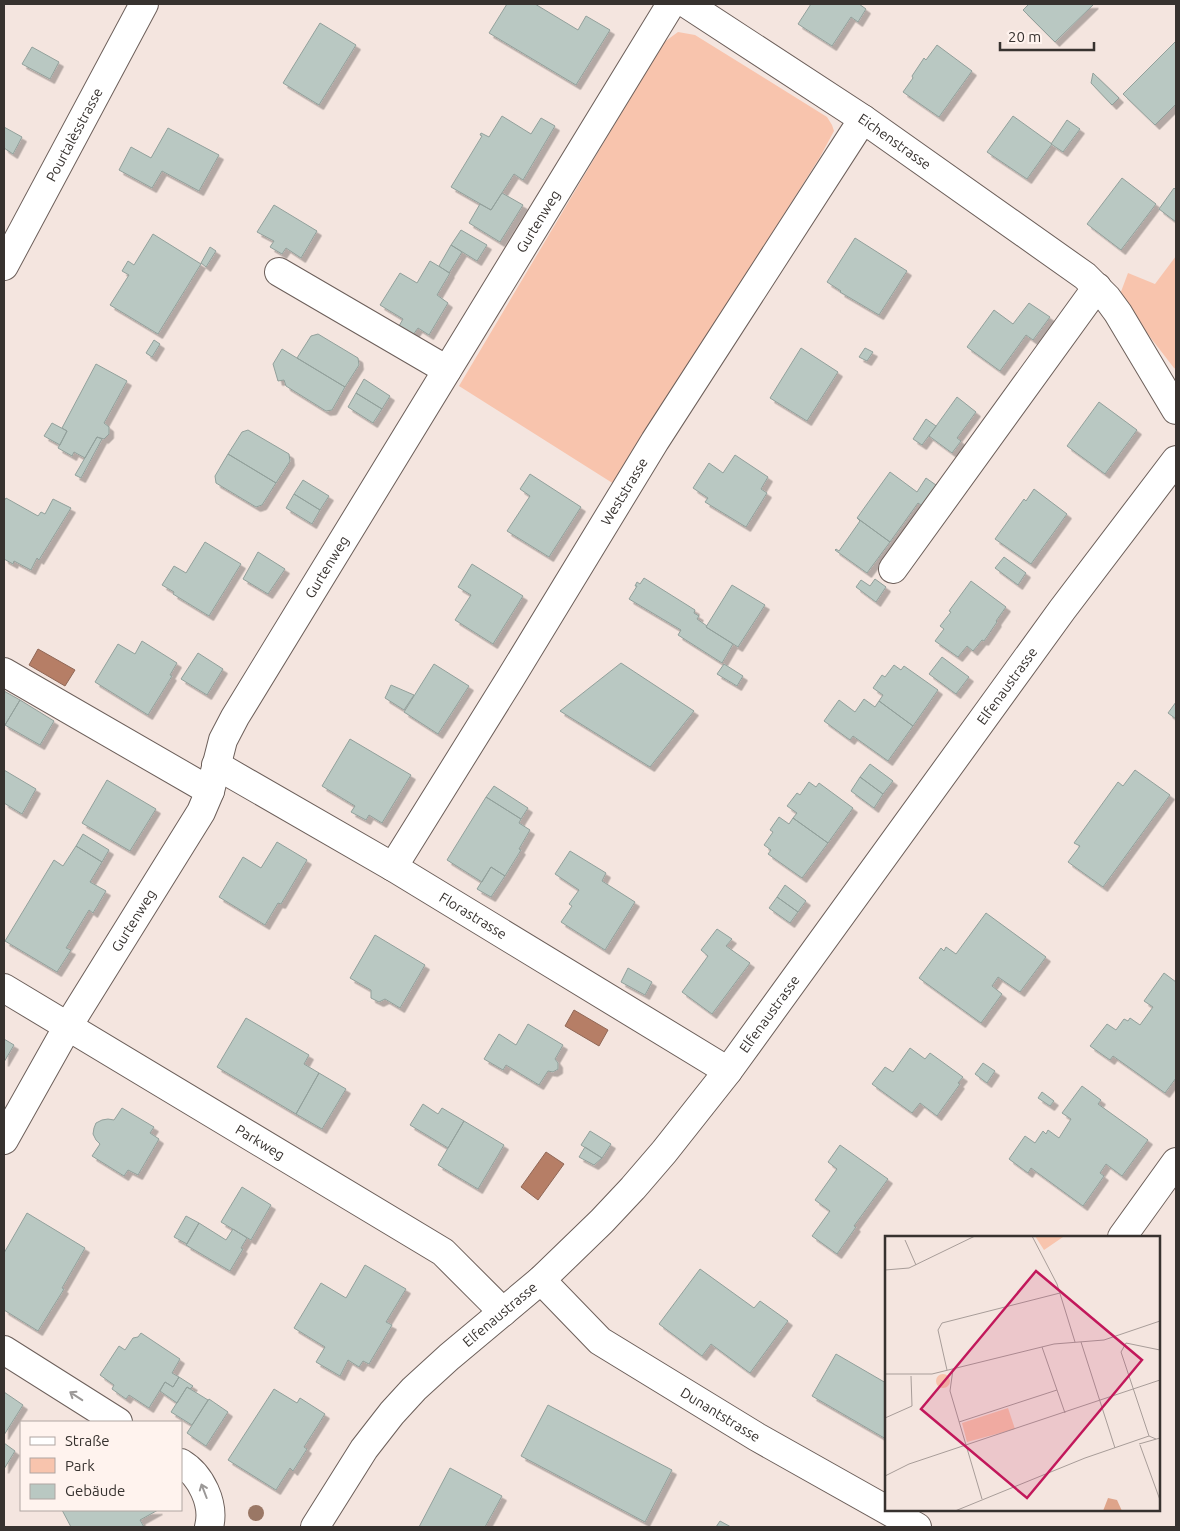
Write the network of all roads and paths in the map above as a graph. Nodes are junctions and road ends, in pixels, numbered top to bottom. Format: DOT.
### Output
graph roads {
  1 [pos="144,4"];
  2 [pos="671,4"];
  3 [pos="687,4"];
  4 [pos="863,119"];
  5 [pos="4,266"];
  6 [pos="279,272"];
  7 [pos="1097,287"];
  8 [pos="447,370"];
  9 [pos="1176,410"];
  10 [pos="1176,460"];
  11 [pos="893,569"];
  12 [pos="4,672"];
  13 [pos="213,778"];
  14 [pos="393,867"];
  15 [pos="4,988"];
  16 [pos="68,1026"];
  17 [pos="728,1071"];
  18 [pos="4,1140"];
  19 [pos="1176,1162"];
  20 [pos="1123,1236"];
  21 [pos="541,1280"];
  22 [pos="503,1312"];
  23 [pos="4,1350"];
  24 [pos="116,1421"];
  25 [pos="182,1464"];
  26 [pos="885,1506"];
  27 [pos="895,1511"];
  28 [pos="910,1519"];
  29 [pos="209,1527"];
  30 [pos="316,1527"];
  1 -- 5 [label="street, Pourtalèsstrasse"];
  2 -- 8 [label="street, Gurtenweg"];
  3 -- 4 [label="street, Eichenstrasse"];
  4 -- 7 [label="street, Eichenstrasse"];
  4 -- 14 [label="street, Weststrasse"];
  6 -- 8 [label="street"];
  7 -- 9 [label="street, Eichenstrasse"];
  7 -- 11 [label="street"];
  8 -- 13 [label="street, Gurtenweg"];
  10 -- 17 [label="street, Elfenaustrasse"];
  12 -- 13 [label="street, Florastrasse"];
  13 -- 14 [label="street, Florastrasse"];
  13 -- 16 [label="street, Gurtenweg"];
  14 -- 17 [label="street, Florastrasse"];
  15 -- 16 [label="street, Parkweg"];
  16 -- 18 [label="street, Gurtenweg"];
  16 -- 22 [label="street, Parkweg"];
  17 -- 21 [label="street, Elfenaustrasse"];
  19 -- 20 [label="street"];
  21 -- 22 [label="street, Elfenaustrasse"];
  21 -- 26 [label="street, Dunantstrasse"];
  22 -- 30 [label="street, Elfenaustrasse"];
  24 -- 23 [label="street, one-way"];
  29 -- 25 [label="street, one-way"];
  27 -- 28 [label="street, Dunantstrasse"];
}
